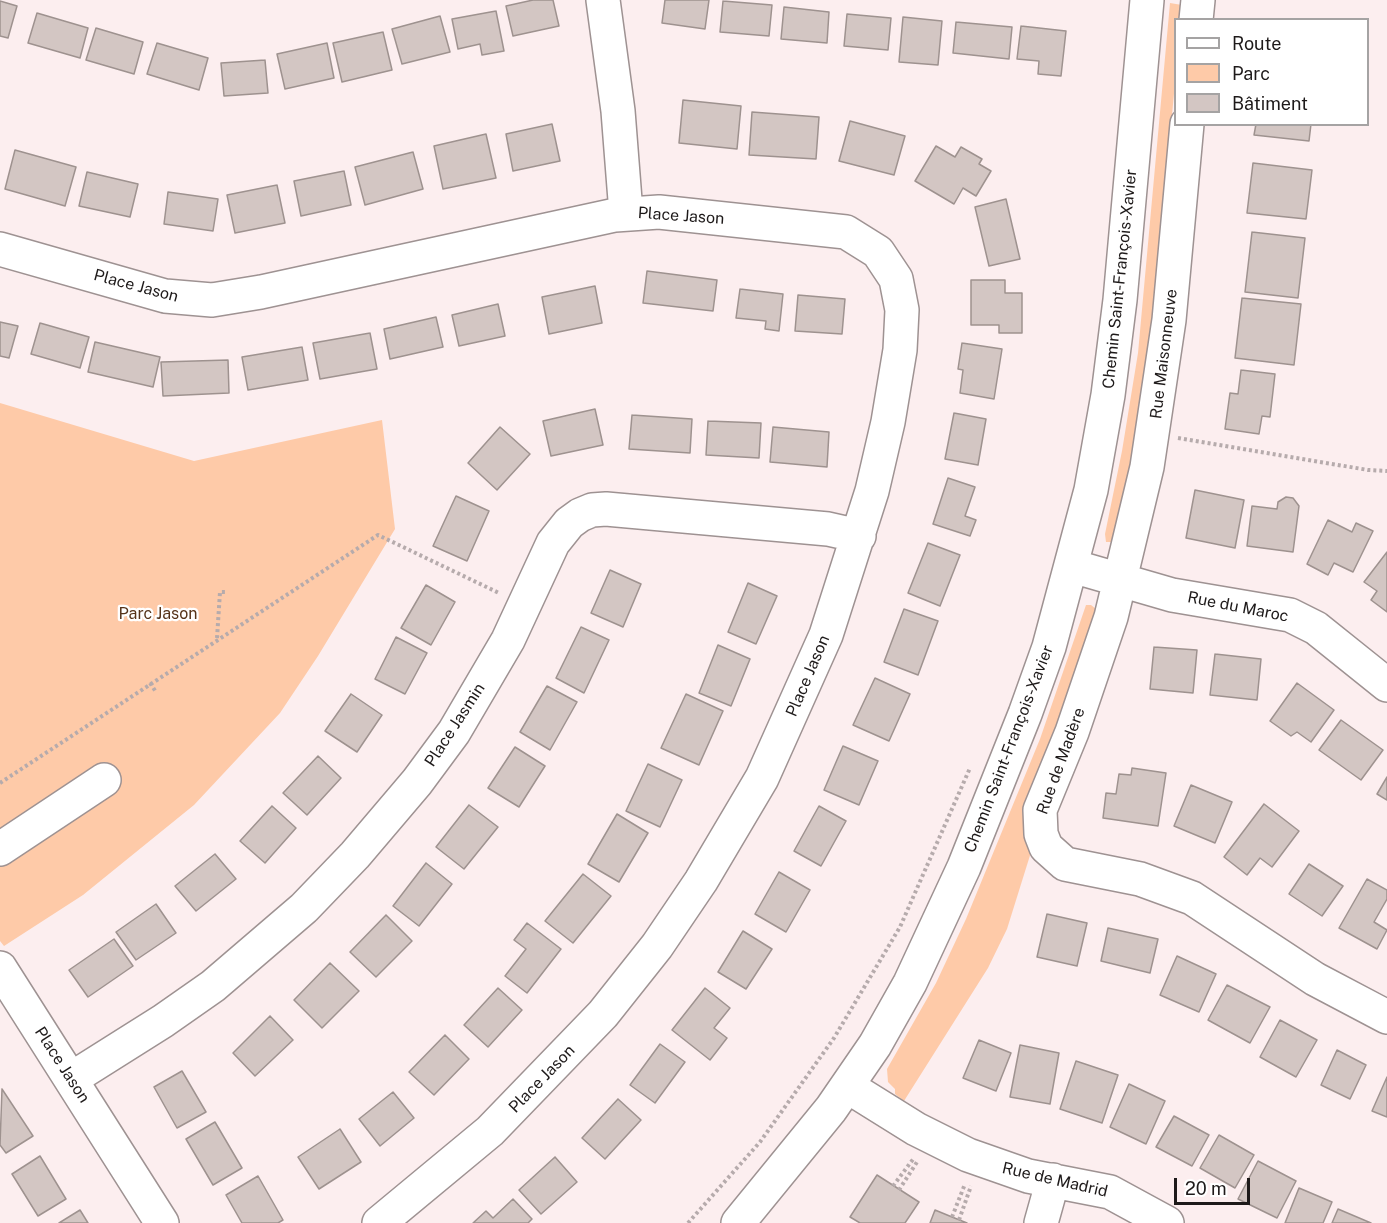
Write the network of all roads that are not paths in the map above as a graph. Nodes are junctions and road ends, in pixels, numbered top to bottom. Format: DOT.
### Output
graph roads {
  1 [pos="603,0"];
  2 [pos="1147,0"];
  3 [pos="1198,0"];
  4 [pos="1196,18"];
  5 [pos="1187,126"];
  6 [pos="626,213"];
  7 [pos="0,249"];
  8 [pos="859,536"];
  9 [pos="1072,566"];
  10 [pos="1121,581"];
  11 [pos="1387,684"];
  12 [pos="104,780"];
  13 [pos="0,849"];
  14 [pos="0,968"];
  15 [pos="1387,1017"];
  16 [pos="71,1079"];
  17 [pos="847,1086"];
  18 [pos="1053,1180"];
  19 [pos="162,1223"];
  20 [pos="380,1223"];
  21 [pos="738,1223"];
  22 [pos="1041,1223"];
  23 [pos="1167,1223"];
  1 -- 6 [label="street, Place Jason"];
  2 -- 9 [label="street, Chemin Saint-François-Xavier"];
  3 -- 4 [label="street"];
  5 -- 10 [label="street, Rue Maisonneuve"];
  6 -- 7 [label="street, Place Jason"];
  6 -- 8 [label="street, Place Jason"];
  8 -- 16 [label="street, Place Jasmin"];
  8 -- 20 [label="street, Place Jason"];
  9 -- 10 [label="street, Rue du Maroc"];
  9 -- 17 [label="street, Chemin Saint-François-Xavier"];
  10 -- 11 [label="street, Rue du Maroc"];
  10 -- 15 [label="street, Rue de Madère"];
  12 -- 13 [label="street"];
  14 -- 16 [label="street, Place Jason"];
  16 -- 19 [label="street, Place Jason"];
  17 -- 18 [label="street, Rue de Madrid"];
  17 -- 21 [label="street, Chemin Saint-François-Xavier"];
  18 -- 22 [label="street"];
  18 -- 23 [label="street, Rue de Madrid"];
}
